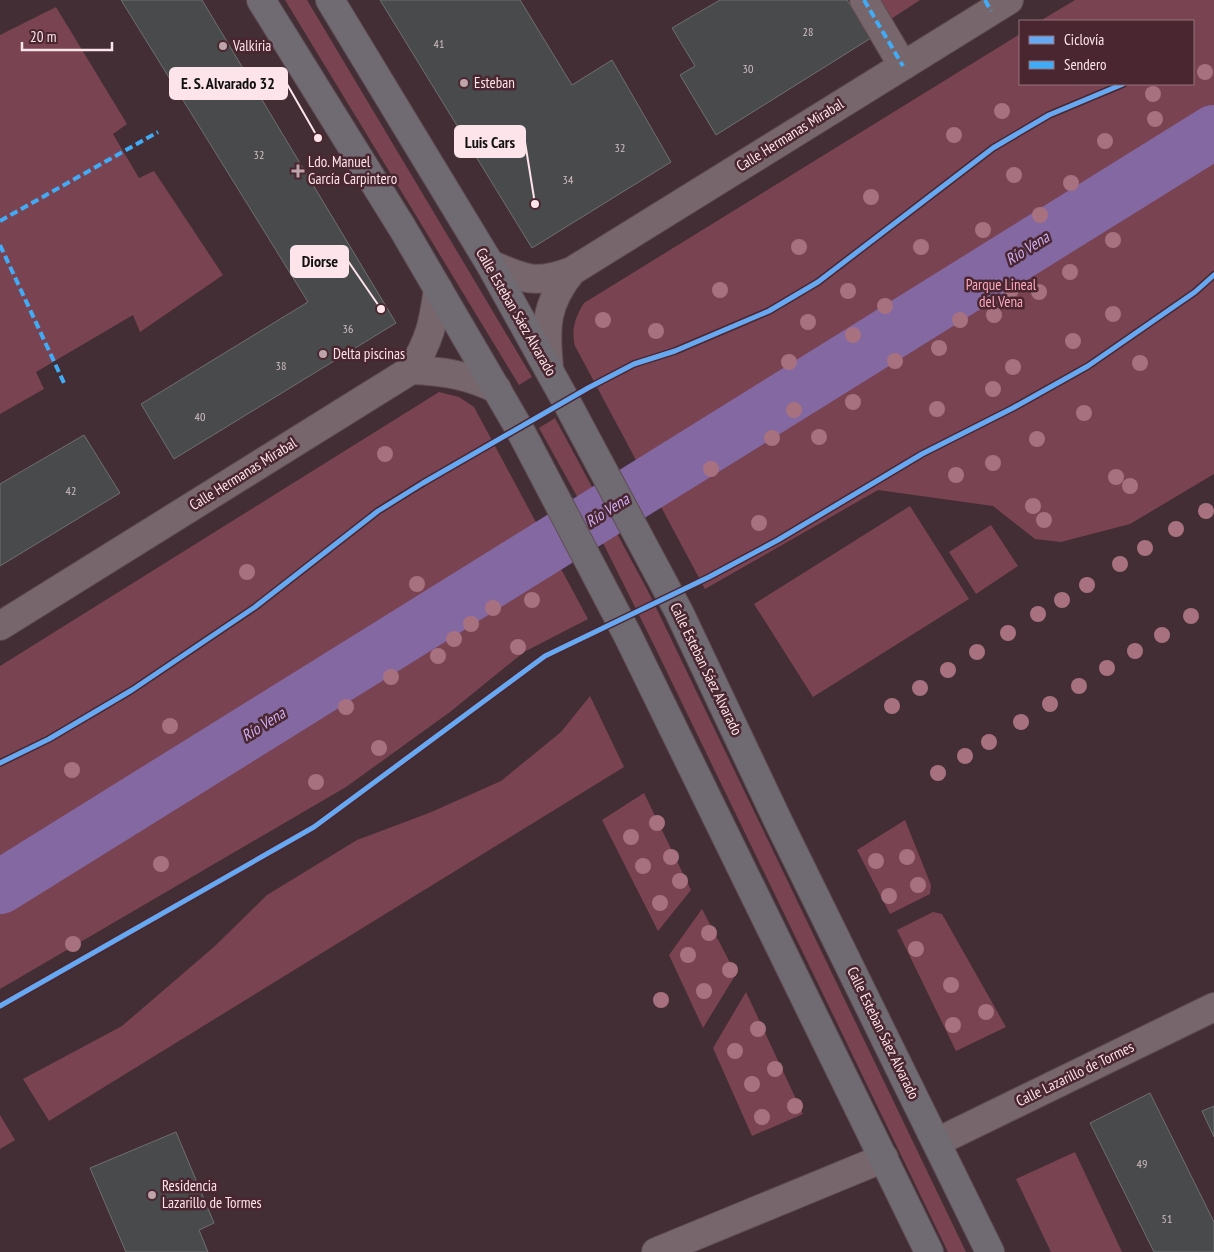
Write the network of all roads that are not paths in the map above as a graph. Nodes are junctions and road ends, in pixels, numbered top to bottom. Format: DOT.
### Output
graph roads {
  1 [pos="261,0"];
  2 [pos="330,0"];
  3 [pos="864,0"];
  4 [pos="995,4"];
  5 [pos="903,66"];
  6 [pos="490,264"];
  7 [pos="572,271"];
  8 [pos="438,289"];
  9 [pos="549,368"];
  10 [pos="410,370"];
  11 [pos="497,389"];
  12 [pos="0,626"];
  13 [pos="1214,1007"];
  14 [pos="936,1142"];
  15 [pos="884,1158"];
  16 [pos="656,1252"];
  17 [pos="929,1252"];
  18 [pos="990,1252"];
  1 -- 8 [label="main road"];
  2 -- 6 [label="main road, Calle Esteban Sáez Alvarado"];
  3 -- 5 [label="street"];
  4 -- 5 [label="street, Calle Hermanas Mirabal"];
  5 -- 7 [label="street, Calle Hermanas Mirabal"];
  6 -- 7 [label="street, Calle Hermanas Mirabal"];
  6 -- 9 [label="main road, Calle Esteban Sáez Alvarado"];
  7 -- 9 [label="street, Calle Hermanas Mirabal"];
  8 -- 10 [label="street"];
  8 -- 11 [label="main road"];
  9 -- 14 [label="main road, Calle Esteban Sáez Alvarado"];
  10 -- 11 [label="street"];
  10 -- 12 [label="street, Calle Hermanas Mirabal"];
  11 -- 15 [label="main road"];
  13 -- 14 [label="street, Calle Lazarillo de Tormes"];
  14 -- 18 [label="main road, Calle Esteban Sáez Alvarado"];
  15 -- 16 [label="street"];
  15 -- 17 [label="main road"];
}
